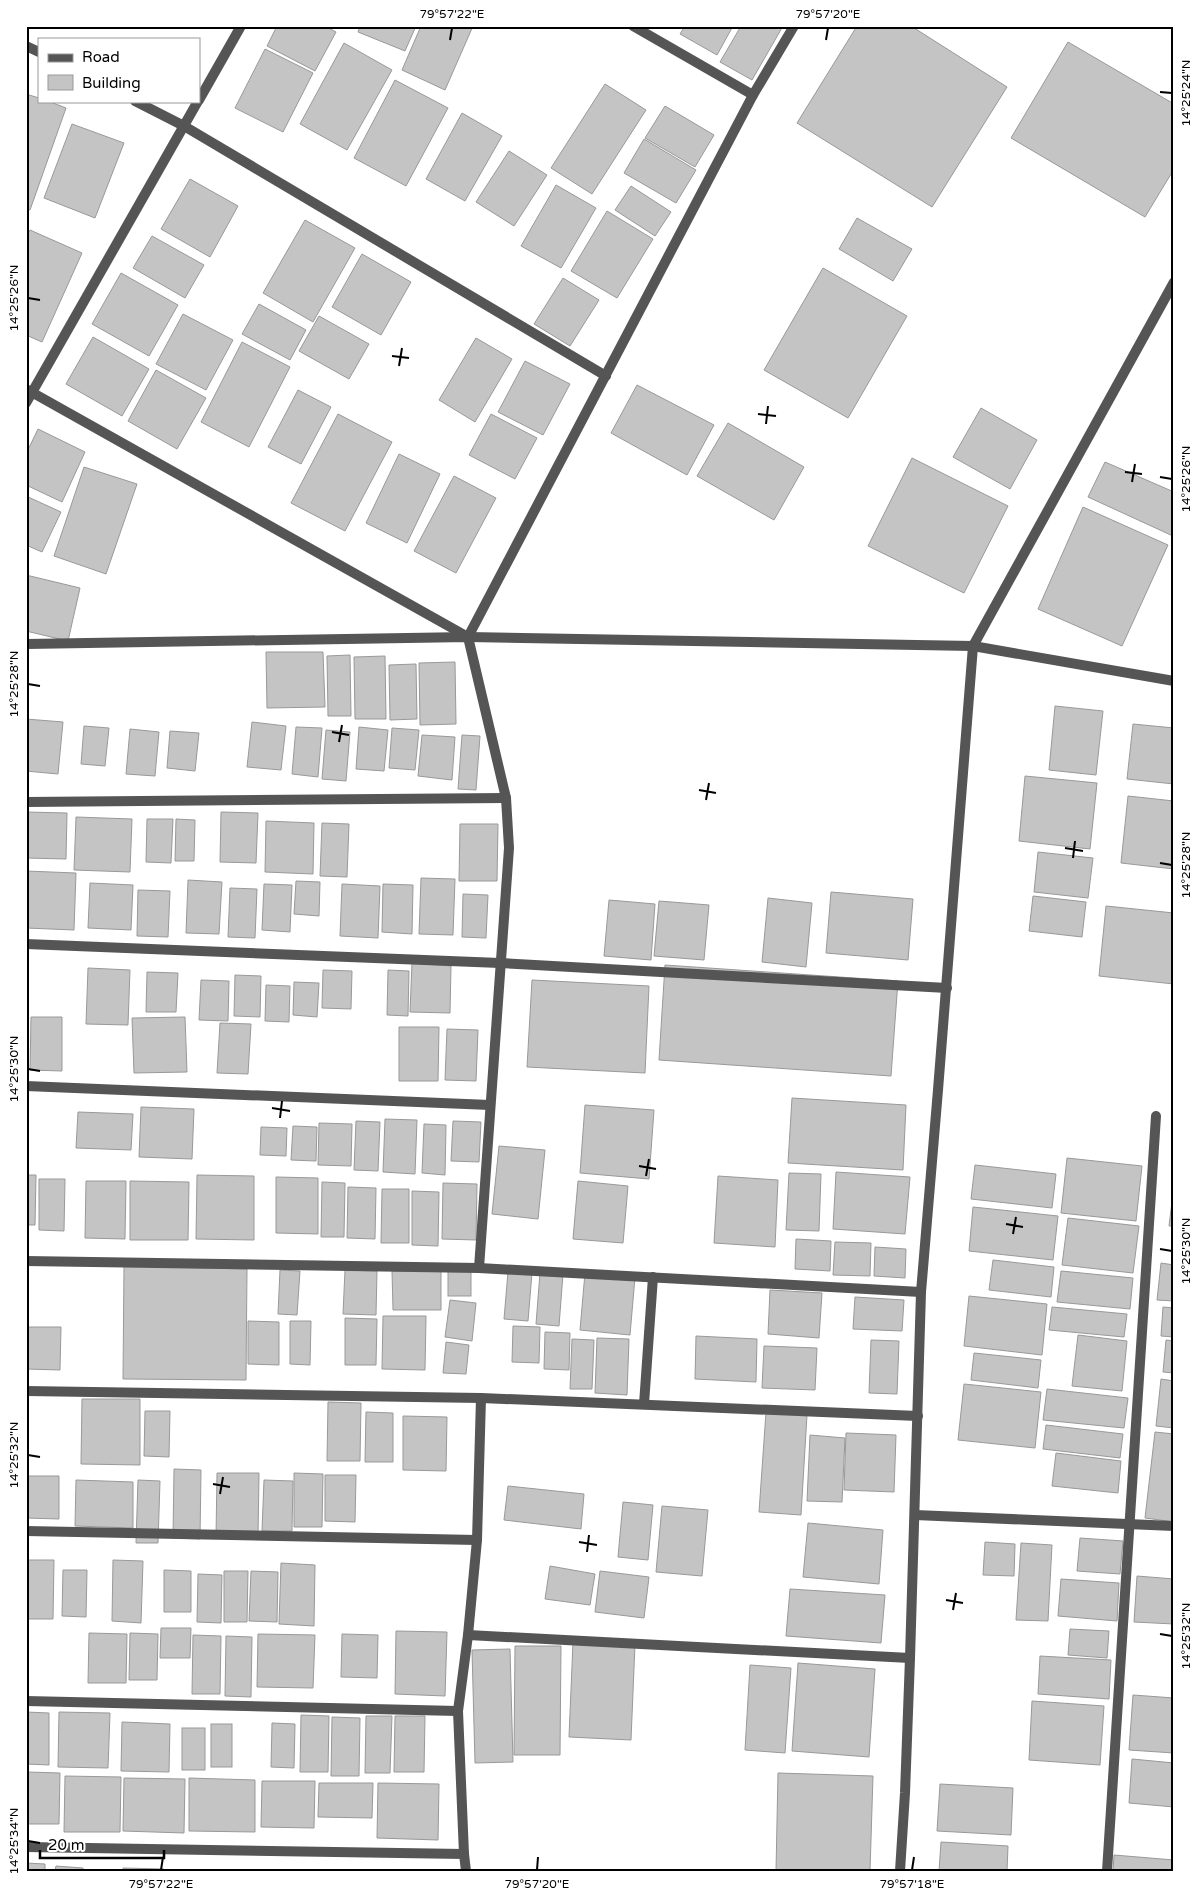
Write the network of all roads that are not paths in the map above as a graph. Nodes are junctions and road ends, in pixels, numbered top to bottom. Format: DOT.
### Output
graph roads {
  1 [pos="241,26"];
  2 [pos="633,26"];
  3 [pos="794,26"];
  4 [pos="26,46"];
  5 [pos="38,52"];
  6 [pos="753,95"];
  7 [pos="200,98"];
  8 [pos="137,102"];
  9 [pos="197,102"];
  10 [pos="184,126"];
  11 [pos="1174,282"];
  12 [pos="606,376"];
  13 [pos="30,391"];
  14 [pos="26,403"];
  15 [pos="468,637"];
  16 [pos="26,644"];
  17 [pos="973,646"];
  18 [pos="1174,681"];
  19 [pos="506,798"];
  20 [pos="26,802"];
  21 [pos="26,944"];
  22 [pos="500,963"];
  23 [pos="946,988"];
  24 [pos="26,1086"];
  25 [pos="490,1105"];
  26 [pos="1156,1116"];
  27 [pos="26,1261"];
  28 [pos="479,1268"];
  29 [pos="653,1277"];
  30 [pos="921,1292"];
  31 [pos="26,1391"];
  32 [pos="481,1398"];
  33 [pos="644,1404"];
  34 [pos="918,1416"];
  35 [pos="915,1515"];
  36 [pos="1130,1524"];
  37 [pos="1174,1526"];
  38 [pos="26,1531"];
  39 [pos="477,1540"];
  40 [pos="468,1635"];
  41 [pos="910,1658"];
  42 [pos="26,1701"];
  43 [pos="458,1711"];
  44 [pos="26,1847"];
  45 [pos="464,1854"];
  46 [pos="466,1871"];
  47 [pos="900,1871"];
  48 [pos="1106,1871"];
  1 -- 7 [label="street"];
  2 -- 6 [label="street"];
  3 -- 6 [label="street"];
  4 -- 5 [label="street"];
  6 -- 12 [label="street"];
  8 -- 10 [label="street"];
  9 -- 10 [label="street"];
  10 -- 12 [label="street"];
  10 -- 13 [label="street"];
  11 -- 17 [label="street"];
  12 -- 15 [label="street"];
  13 -- 14 [label="street"];
  13 -- 15 [label="street"];
  15 -- 16 [label="street"];
  15 -- 17 [label="street"];
  15 -- 19 [label="street"];
  17 -- 18 [label="street"];
  17 -- 23 [label="street"];
  19 -- 20 [label="street"];
  19 -- 22 [label="street"];
  21 -- 22 [label="street"];
  22 -- 23 [label="street"];
  22 -- 25 [label="street"];
  23 -- 30 [label="street"];
  24 -- 25 [label="street"];
  25 -- 28 [label="street"];
  26 -- 36 [label="street"];
  27 -- 28 [label="street"];
  28 -- 29 [label="street"];
  29 -- 30 [label="street"];
  29 -- 33 [label="street"];
  30 -- 34 [label="street"];
  31 -- 32 [label="street"];
  32 -- 33 [label="street"];
  32 -- 39 [label="street"];
  33 -- 34 [label="street"];
  34 -- 35 [label="street"];
  35 -- 36 [label="street"];
  35 -- 41 [label="street"];
  36 -- 37 [label="street"];
  36 -- 48 [label="street"];
  38 -- 39 [label="street"];
  39 -- 40 [label="street"];
  40 -- 41 [label="street"];
  40 -- 43 [label="street"];
  41 -- 47 [label="street"];
  42 -- 43 [label="street"];
  43 -- 45 [label="street"];
  44 -- 45 [label="street"];
  45 -- 46 [label="street"];
}
